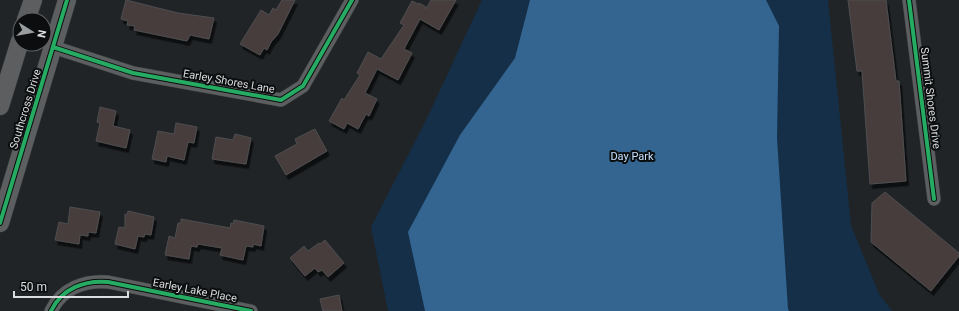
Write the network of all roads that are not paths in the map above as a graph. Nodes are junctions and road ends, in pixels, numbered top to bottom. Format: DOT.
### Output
graph roads {
  1 [pos="33,0"];
  2 [pos="67,0"];
  3 [pos="352,0"];
  4 [pos="909,0"];
  5 [pos="29,12"];
  6 [pos="53,47"];
  7 [pos="17,52"];
  8 [pos="0,106"];
  9 [pos="934,199"];
  10 [pos="0,223"];
  11 [pos="51,311"];
  12 [pos="252,311"];
  1 -- 5 [label="street"];
  2 -- 6 [label="street, Southcross Drive"];
  3 -- 6 [label="street, Earley Shores Lane"];
  4 -- 9 [label="street, Summit Shores Drive"];
  6 -- 10 [label="street, Southcross Drive"];
  7 -- 8 [label="street"];
  11 -- 12 [label="street, Earley Lake Place"];
}
